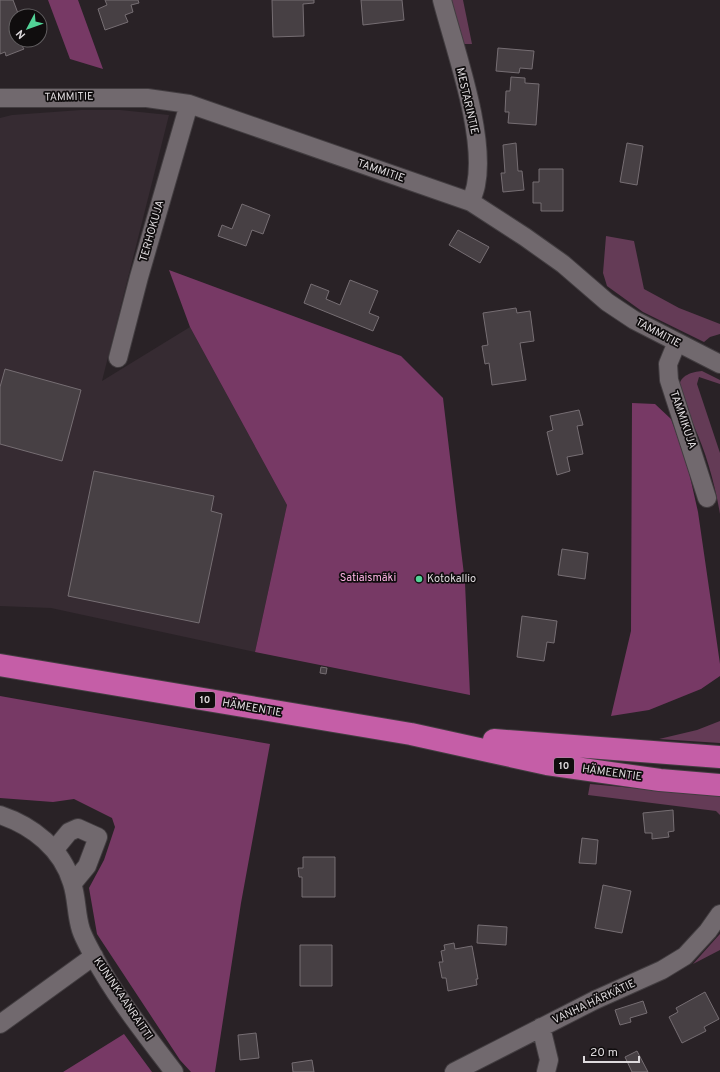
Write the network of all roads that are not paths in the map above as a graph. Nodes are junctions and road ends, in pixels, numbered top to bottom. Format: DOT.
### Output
graph roads {
  1 [pos="442,0"];
  2 [pos="0,98"];
  3 [pos="189,104"];
  4 [pos="471,202"];
  5 [pos="677,342"];
  6 [pos="118,358"];
  7 [pos="720,364"];
  8 [pos="707,498"];
  9 [pos="0,665"];
  10 [pos="410,734"];
  11 [pos="720,757"];
  12 [pos="720,785"];
  13 [pos="0,816"];
  14 [pos="55,849"];
  15 [pos="73,883"];
  16 [pos="720,914"];
  17 [pos="94,956"];
  18 [pos="0,1024"];
  19 [pos="541,1026"];
  20 [pos="171,1071"];
  21 [pos="454,1072"];
  22 [pos="546,1072"];
  1 -- 4 [label="street, MESTARINTIE"];
  2 -- 3 [label="street, TAMMITIE"];
  3 -- 4 [label="street, TAMMITIE"];
  3 -- 6 [label="street, TERHOKUJA"];
  4 -- 5 [label="street, TAMMITIE"];
  5 -- 7 [label="street, TAMMITIE"];
  5 -- 8 [label="street, TAMMIKUJA"];
  9 -- 10 [label="highway, HÄMEENTIE / 10"];
  10 -- 11 [label="highway, HÄMEENTIE / 10"];
  10 -- 12 [label="highway, HÄMEENTIE / 10"];
  13 -- 14 [label="street, KUNINKAANRAITTI"];
  14 -- 15 [label="street, KUNINKAANRAITTI"];
  14 -- 15 [label="street"];
  15 -- 17 [label="street, KUNINKAANRAITTI"];
  16 -- 19 [label="street, VANHA HÄRKÄTIE"];
  17 -- 18 [label="street"];
  17 -- 20 [label="street, KUNINKAANRAITTI"];
  19 -- 21 [label="street, VANHA HÄRKÄTIE"];
  19 -- 22 [label="street"];
}
